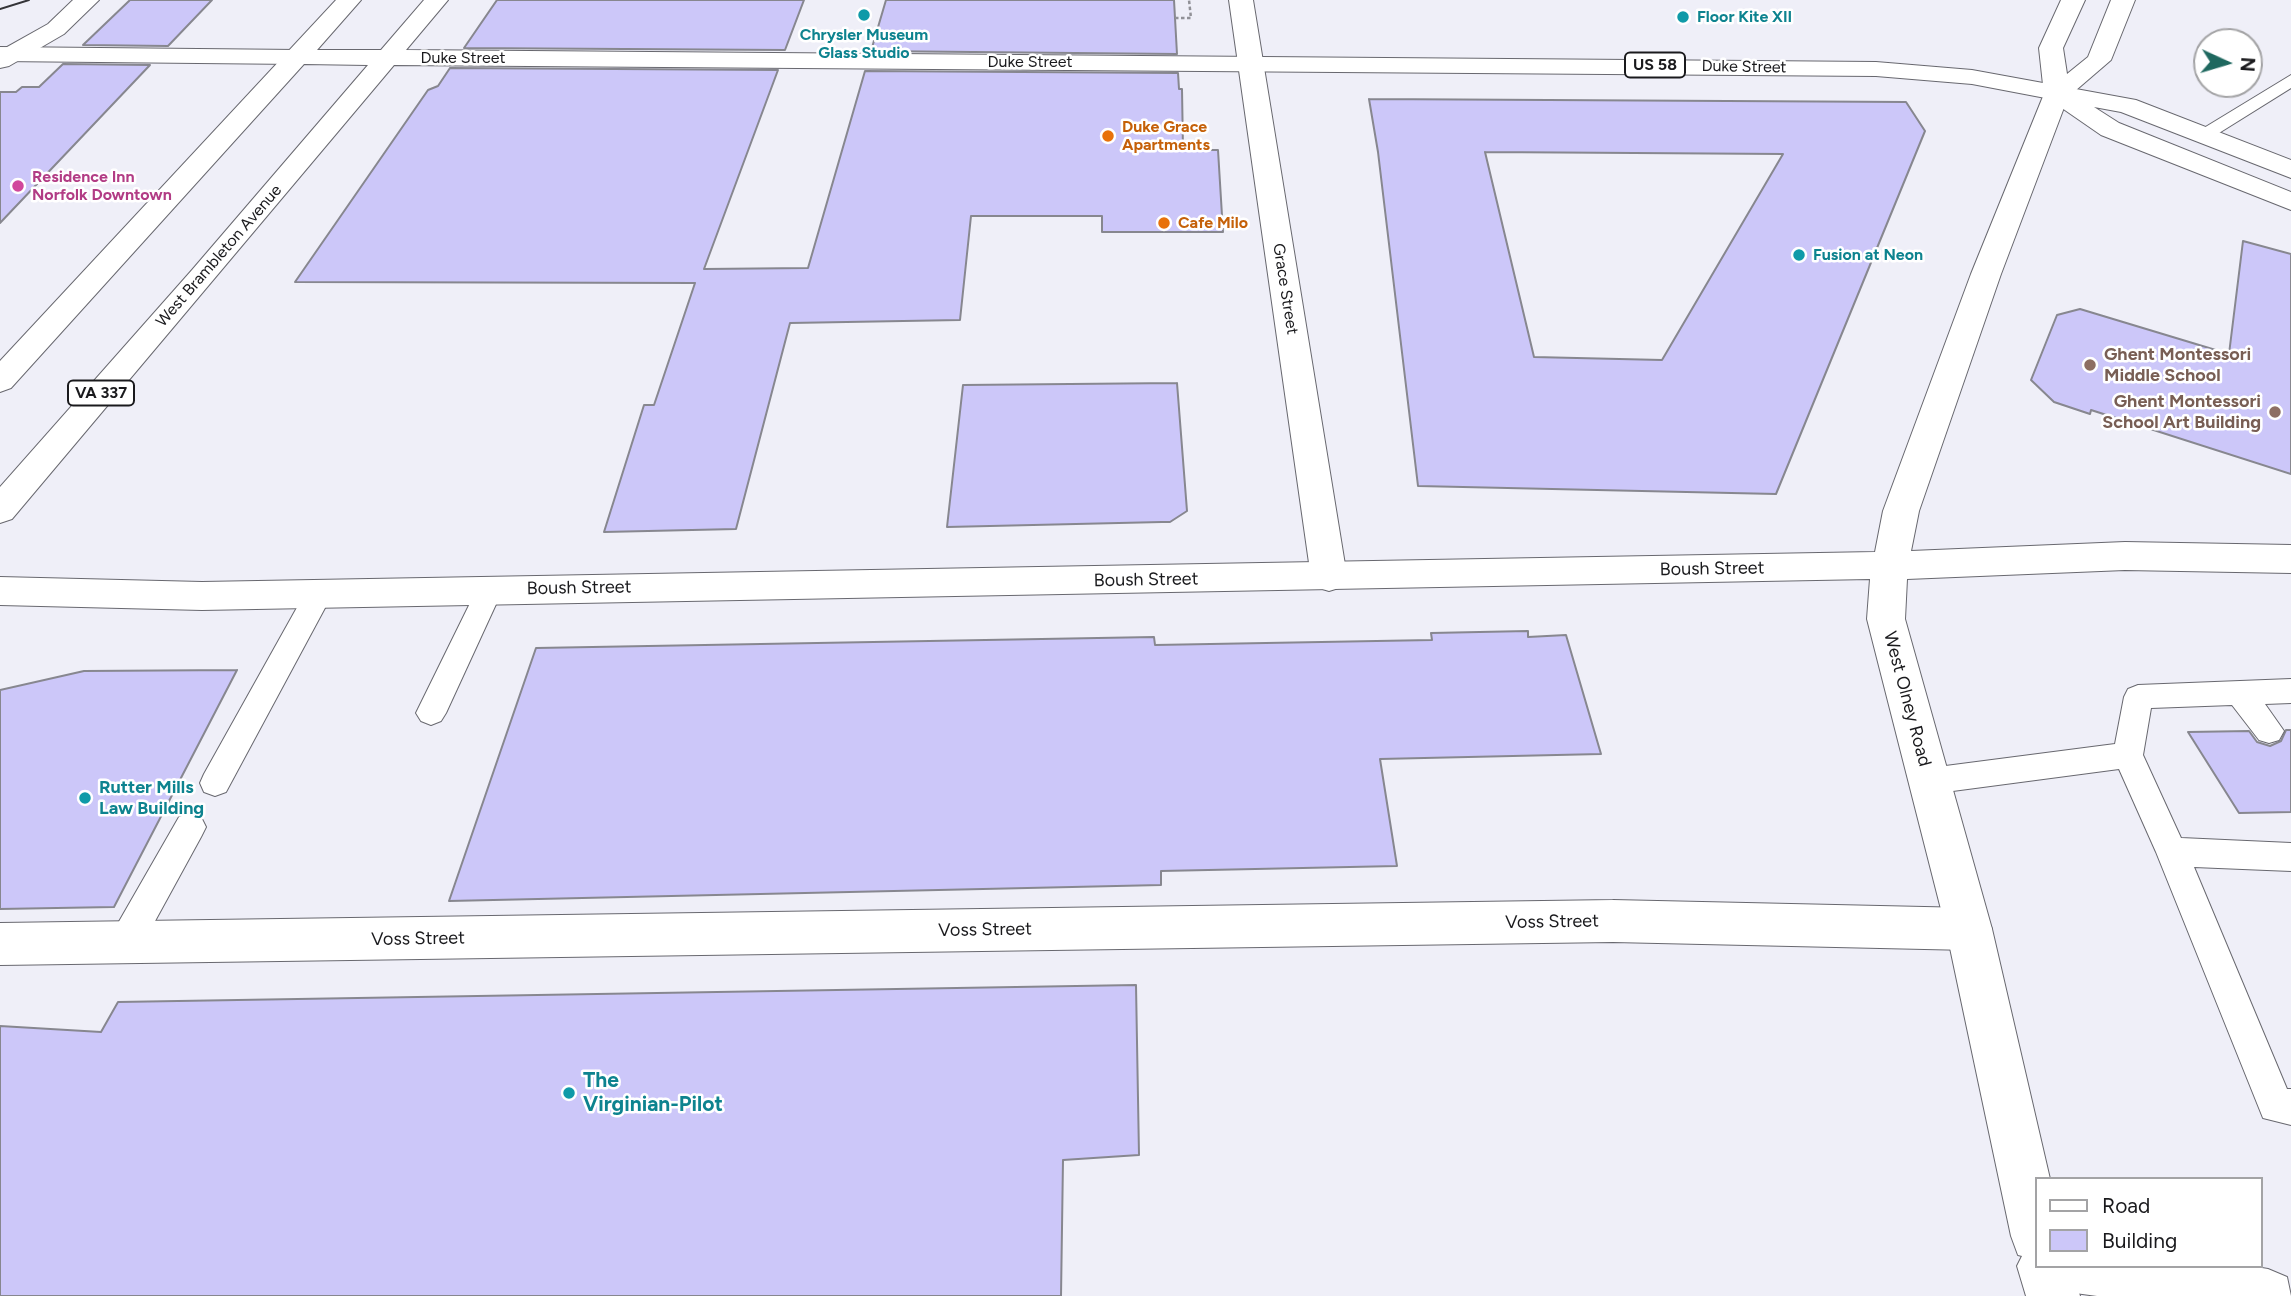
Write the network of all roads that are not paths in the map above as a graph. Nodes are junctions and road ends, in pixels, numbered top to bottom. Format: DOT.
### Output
graph roads {
  1 [pos="87,0"];
  2 [pos="349,0"];
  3 [pos="436,0"];
  4 [pos="1241,0"];
  5 [pos="2073,0"];
  6 [pos="2123,0"];
  7 [pos="4,56"];
  8 [pos="297,57"];
  9 [pos="387,58"];
  10 [pos="1251,64"];
  11 [pos="2291,80"];
  12 [pos="2057,94"];
  13 [pos="2204,134"];
  14 [pos="2291,170"];
  15 [pos="2291,202"];
  16 [pos="0,381"];
  17 [pos="0,510"];
  18 [pos="2291,559"];
  19 [pos="1890,565"];
  20 [pos="1329,577"];
  21 [pos="490,589"];
  22 [pos="0,591"];
  23 [pos="319,593"];
  24 [pos="2291,691"];
  25 [pos="2239,692"];
  26 [pos="431,713"];
  27 [pos="2269,731"];
  28 [pos="2128,755"];
  29 [pos="1930,781"];
  30 [pos="215,783"];
  31 [pos="190,827"];
  32 [pos="2172,852"];
  33 [pos="2291,857"];
  34 [pos="1969,929"];
  35 [pos="125,943"];
  36 [pos="0,944"];
  37 [pos="2291,1107"];
  38 [pos="2036,1231"];
  39 [pos="2045,1268"];
  40 [pos="2088,1268"];
  41 [pos="2053,1296"];
  42 [pos="2268,1296"];
  1 -- 7 [label="main road"];
  2 -- 8 [label="main road"];
  3 -- 9 [label="main road, West Brambleton Avenue"];
  4 -- 10 [label="main road, Grace Street"];
  5 -- 12 [label="main road, West Olney Road"];
  6 -- 12 [label="main road, West Olney Road"];
  7 -- 8 [label="main road, Duke Street"];
  8 -- 9 [label="main road, Duke Street / US 58"];
  8 -- 16 [label="main road"];
  9 -- 10 [label="main road, Duke Street / US 58"];
  9 -- 17 [label="main road, West Brambleton Avenue / VA 337"];
  10 -- 12 [label="main road, Duke Street / US 58"];
  10 -- 20 [label="main road, Grace Street"];
  11 -- 13 [label="lane"];
  12 -- 13 [label="main road, US 58"];
  12 -- 15 [label="main road, US 58"];
  12 -- 19 [label="main road, West Olney Road"];
  13 -- 14 [label="main road, US 58"];
  18 -- 19 [label="main road, Boush Street"];
  19 -- 20 [label="main road, Boush Street"];
  19 -- 29 [label="main road, West Olney Road"];
  20 -- 21 [label="main road, Boush Street"];
  21 -- 23 [label="main road, Boush Street"];
  21 -- 26 [label="lane"];
  22 -- 23 [label="main road, Boush Street"];
  23 -- 30 [label="lane"];
  24 -- 25 [label="lane"];
  25 -- 27 [label="lane"];
  25 -- 28 [label="lane"];
  28 -- 29 [label="lane"];
  28 -- 32 [label="lane"];
  29 -- 34 [label="main road, West Olney Road"];
  31 -- 35 [label="lane"];
  32 -- 33 [label="lane"];
  32 -- 37 [label="lane"];
  34 -- 35 [label="main road, Voss Street"];
  34 -- 38 [label="main road, West Olney Road"];
  35 -- 36 [label="main road, Voss Street"];
  39 -- 41 [label="main road"];
  40 -- 42 [label="main road"];
}
